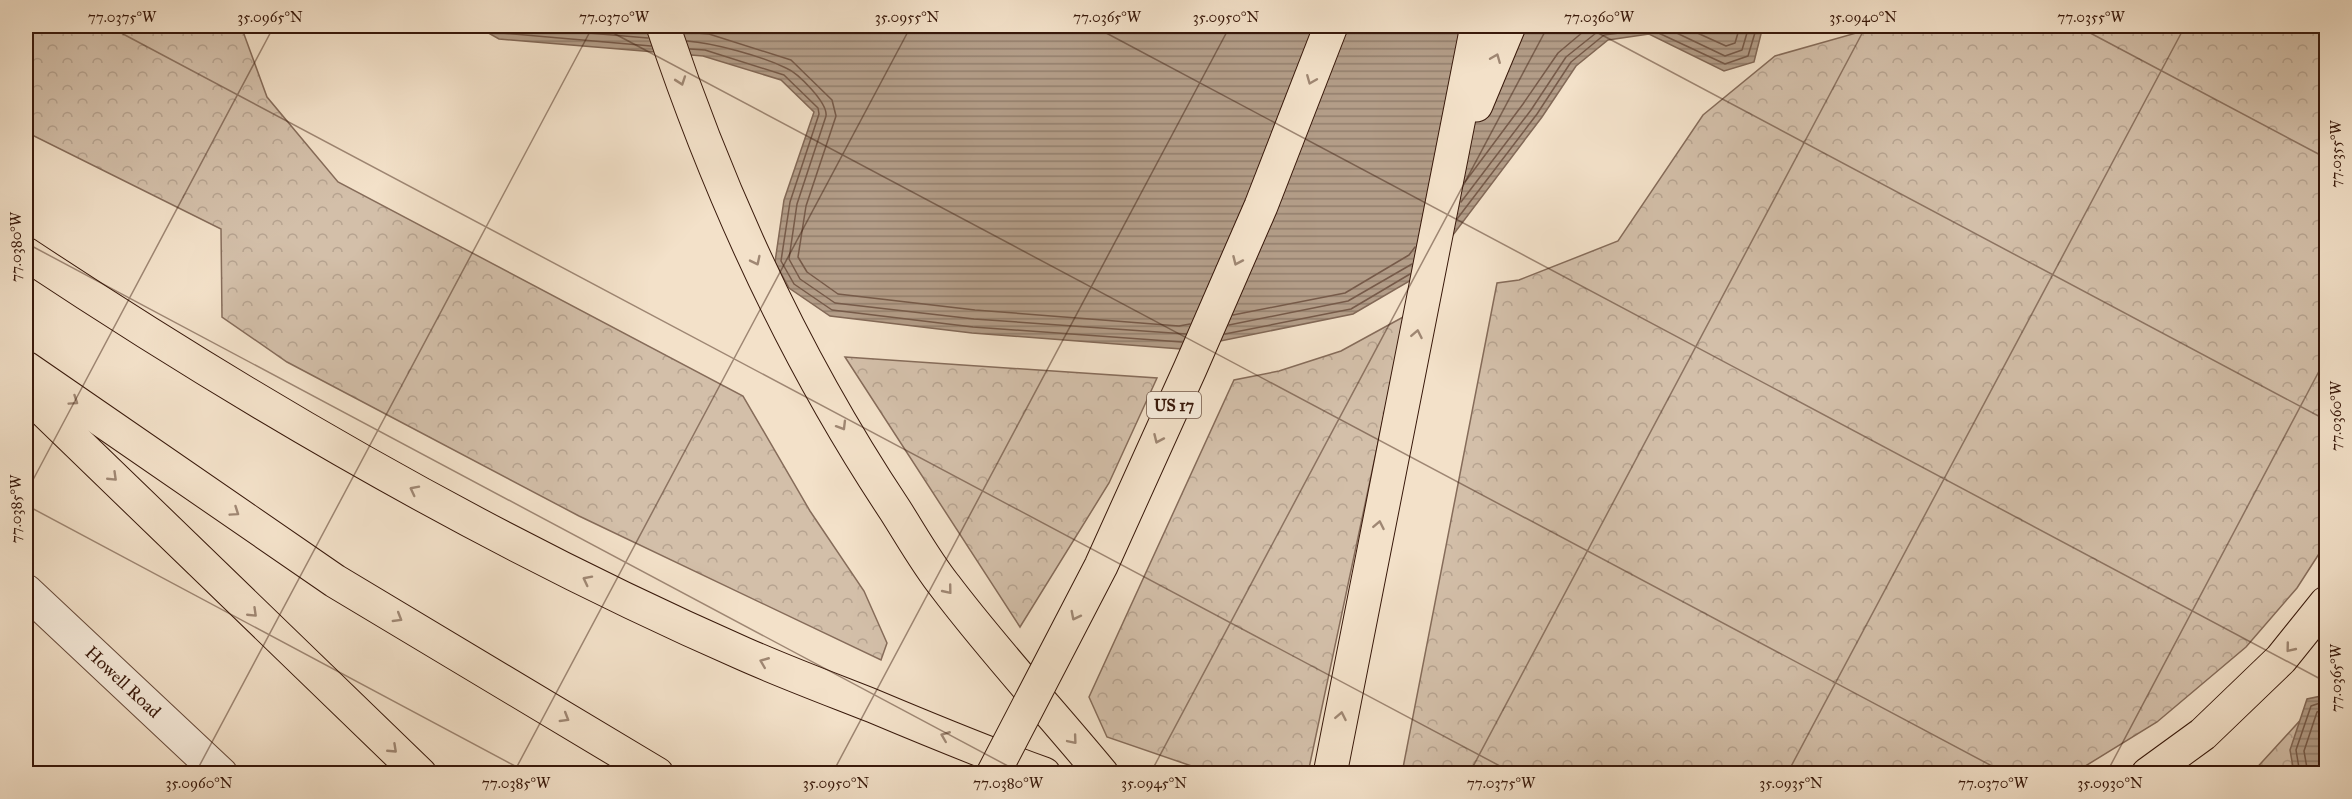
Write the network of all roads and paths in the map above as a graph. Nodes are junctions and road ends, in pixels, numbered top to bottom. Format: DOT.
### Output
graph roads {
  1 [pos="663,26"];
  2 [pos="1331,26"];
  3 [pos="1478,26"];
  4 [pos="1509,26"];
  5 [pos="1449,170"];
  6 [pos="26,254"];
  7 [pos="26,368"];
  8 [pos="26,393"];
  9 [pos="26,591"];
  10 [pos="2326,603"];
  11 [pos="996,766"];
  12 [pos="220,774"];
  13 [pos="420,774"];
  14 [pos="657,774"];
  15 [pos="1044,774"];
  16 [pos="1102,774"];
  17 [pos="1330,774"];
  18 [pos="2148,774"];
  1 -- 16 [label="highway, one-way"];
  2 -- 11 [label="highway, US 17, one-way, bridge"];
  3 -- 5 [label="highway"];
  5 -- 4 [label="highway, one-way"];
  17 -- 5 [label="highway, one-way"];
  11 -- 6 [label="highway, one-way"];
  7 -- 14 [label="highway, one-way"];
  8 -- 13 [label="highway, one-way"];
  9 -- 12 [label="street, Howell Road"];
  10 -- 18 [label="highway, one-way"];
  11 -- 15 [label="highway"];
}
